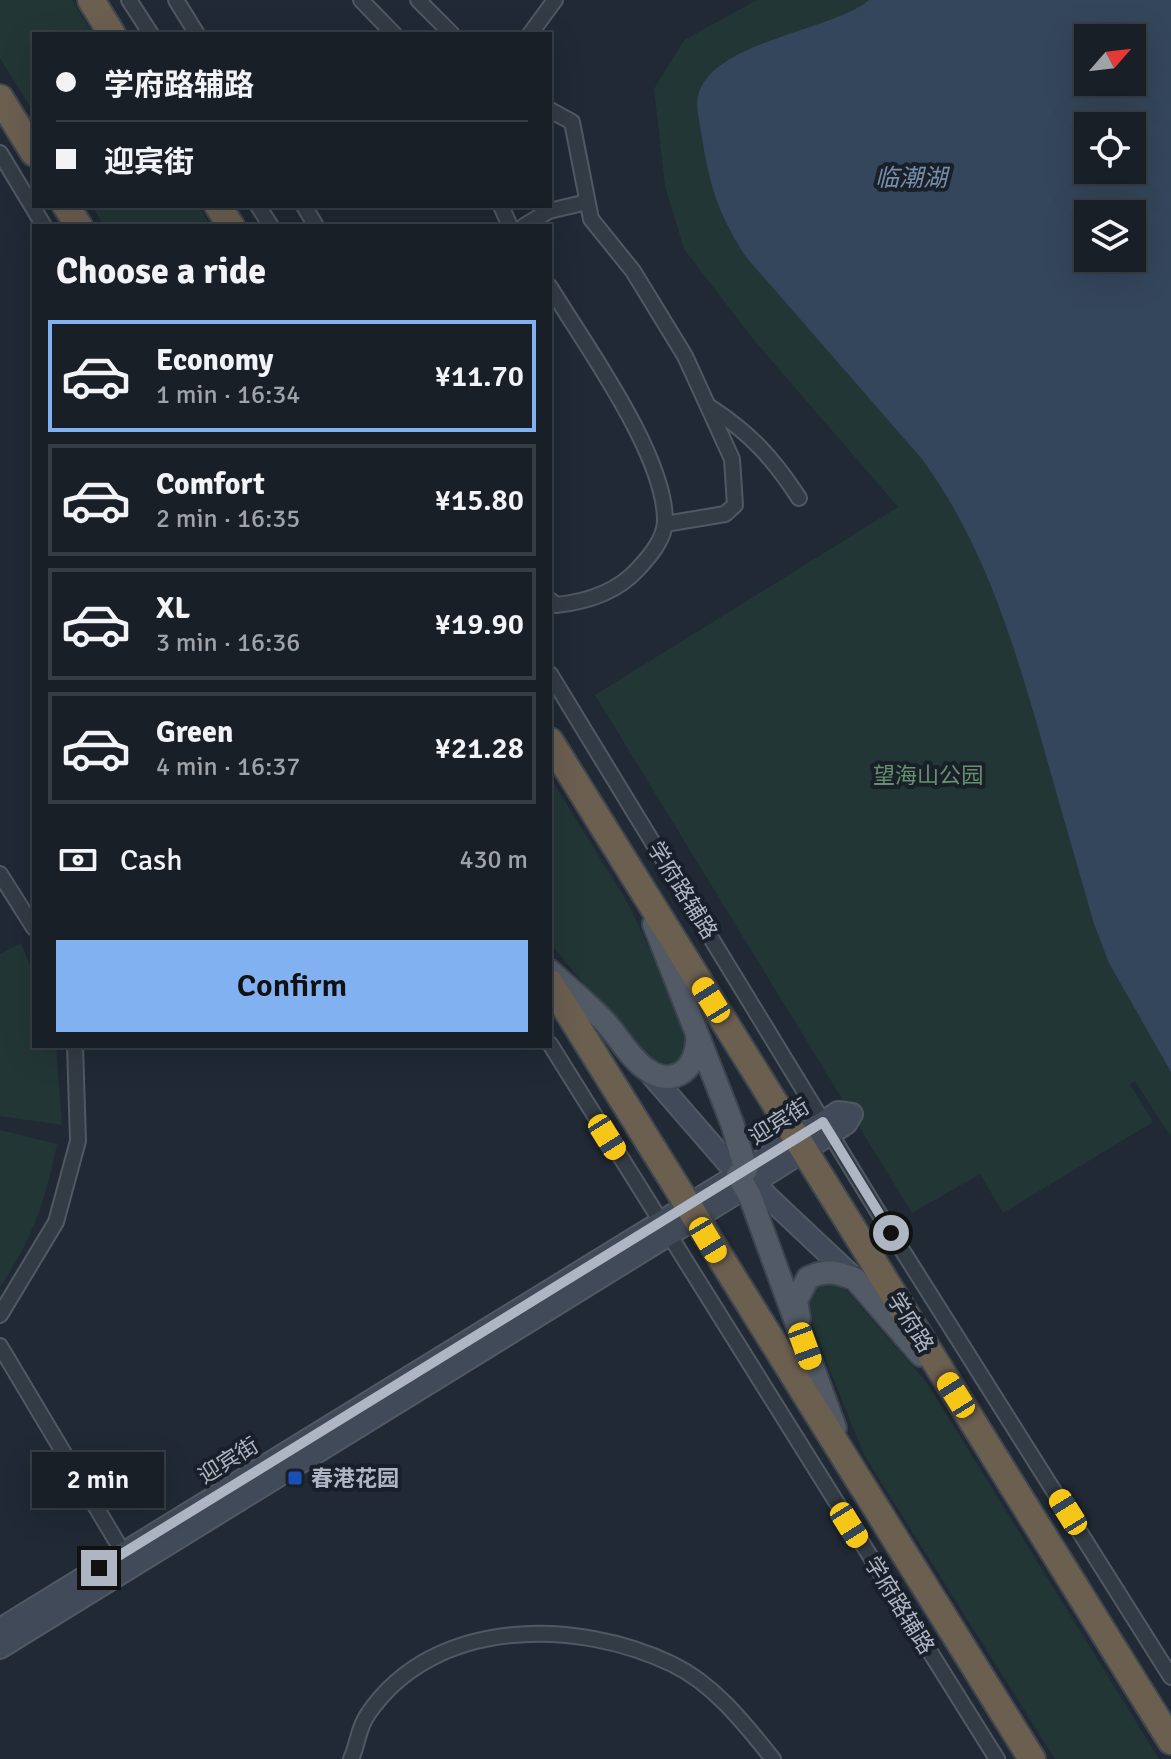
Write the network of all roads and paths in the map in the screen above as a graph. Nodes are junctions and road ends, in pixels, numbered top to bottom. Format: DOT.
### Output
graph roads {
  1 [pos="91,0"];
  2 [pos="129,0"];
  3 [pos="176,0"];
  4 [pos="361,0"];
  5 [pos="418,0"];
  6 [pos="555,0"];
  7 [pos="111,32"];
  8 [pos="150,32"];
  9 [pos="196,32"];
  10 [pos="392,32"];
  11 [pos="450,32"];
  12 [pos="531,32"];
  13 [pos="0,98"];
  14 [pos="552,111"];
  15 [pos="32,150"];
  16 [pos="0,153"];
  17 [pos="587,202"];
  18 [pos="32,206"];
  19 [pos="527,224"];
  20 [pos="552,290"];
  21 [pos="710,407"];
  22 [pos="799,498"];
  23 [pos="665,524"];
  24 [pos="552,602"];
  25 [pos="552,677"];
  26 [pos="552,744"];
  27 [pos="0,874"];
  28 [pos="636,879"];
  29 [pos="32,925"];
  30 [pos="552,973"];
  31 [pos="552,986"];
  32 [pos="696,1029"];
  33 [pos="552,1047"];
  34 [pos="75,1048"];
  35 [pos="647,1070"];
  36 [pos="827,1128"];
  37 [pos="800,1144"];
  38 [pos="746,1179"];
  39 [pos="691,1212"];
  40 [pos="664,1228"];
  41 [pos="855,1279"];
  42 [pos="0,1315"];
  43 [pos="0,1346"];
  44 [pos="805,1346"];
  45 [pos="956,1395"];
  46 [pos="850,1467"];
  47 [pos="128,1559"];
  48 [pos="0,1629"];
  49 [pos="0,1648"];
  50 [pos="1171,1677"];
  51 [pos="1171,1741"];
  52 [pos="351,1759"];
  53 [pos="773,1759"];
  54 [pos="997,1759"];
  55 [pos="1032,1759"];
  1 -- 7 [label="highway"];
  2 -- 8 [label="street"];
  3 -- 9 [label="street"];
  4 -- 10 [label="street"];
  5 -- 11 [label="street"];
  6 -- 12 [label="street"];
  13 -- 15 [label="highway"];
  14 -- 17 [label="street"];
  16 -- 18 [label="street"];
  17 -- 19 [label="street"];
  17 -- 21 [label="street"];
  20 -- 23 [label="street"];
  21 -- 22 [label="street"];
  21 -- 23 [label="street"];
  23 -- 24 [label="street"];
  25 -- 36 [label="street, 学府路辅路"];
  26 -- 28 [label="highway, 学府路"];
  27 -- 29 [label="street"];
  28 -- 32 [label="main road"];
  28 -- 37 [label="highway, 学府路"];
  30 -- 35 [label="main road"];
  31 -- 39 [label="highway"];
  32 -- 35 [label="main road"];
  32 -- 38 [label="main road"];
  33 -- 40 [label="street, 学府路辅路"];
  34 -- 42 [label="street"];
  35 -- 38 [label="main road"];
  36 -- 37 [label="main road, 迎宾街"];
  36 -- 50 [label="street, 学府路辅路"];
  37 -- 38 [label="main road, 迎宾街"];
  37 -- 45 [label="highway, 学府路"];
  38 -- 39 [label="main road, 迎宾街"];
  38 -- 41 [label="main road"];
  38 -- 44 [label="main road"];
  39 -- 40 [label="main road, 迎宾街"];
  39 -- 46 [label="highway"];
  40 -- 47 [label="main road, 迎宾街"];
  40 -- 54 [label="street, 学府路辅路"];
  41 -- 44 [label="main road"];
  41 -- 45 [label="main road"];
  43 -- 47 [label="street"];
  44 -- 46 [label="main road"];
  45 -- 51 [label="highway, 学府路"];
  46 -- 55 [label="highway"];
  47 -- 48 [label="main road, 迎宾街"];
  47 -- 49 [label="main road, 迎宾街"];
  52 -- 53 [label="street"];
}
